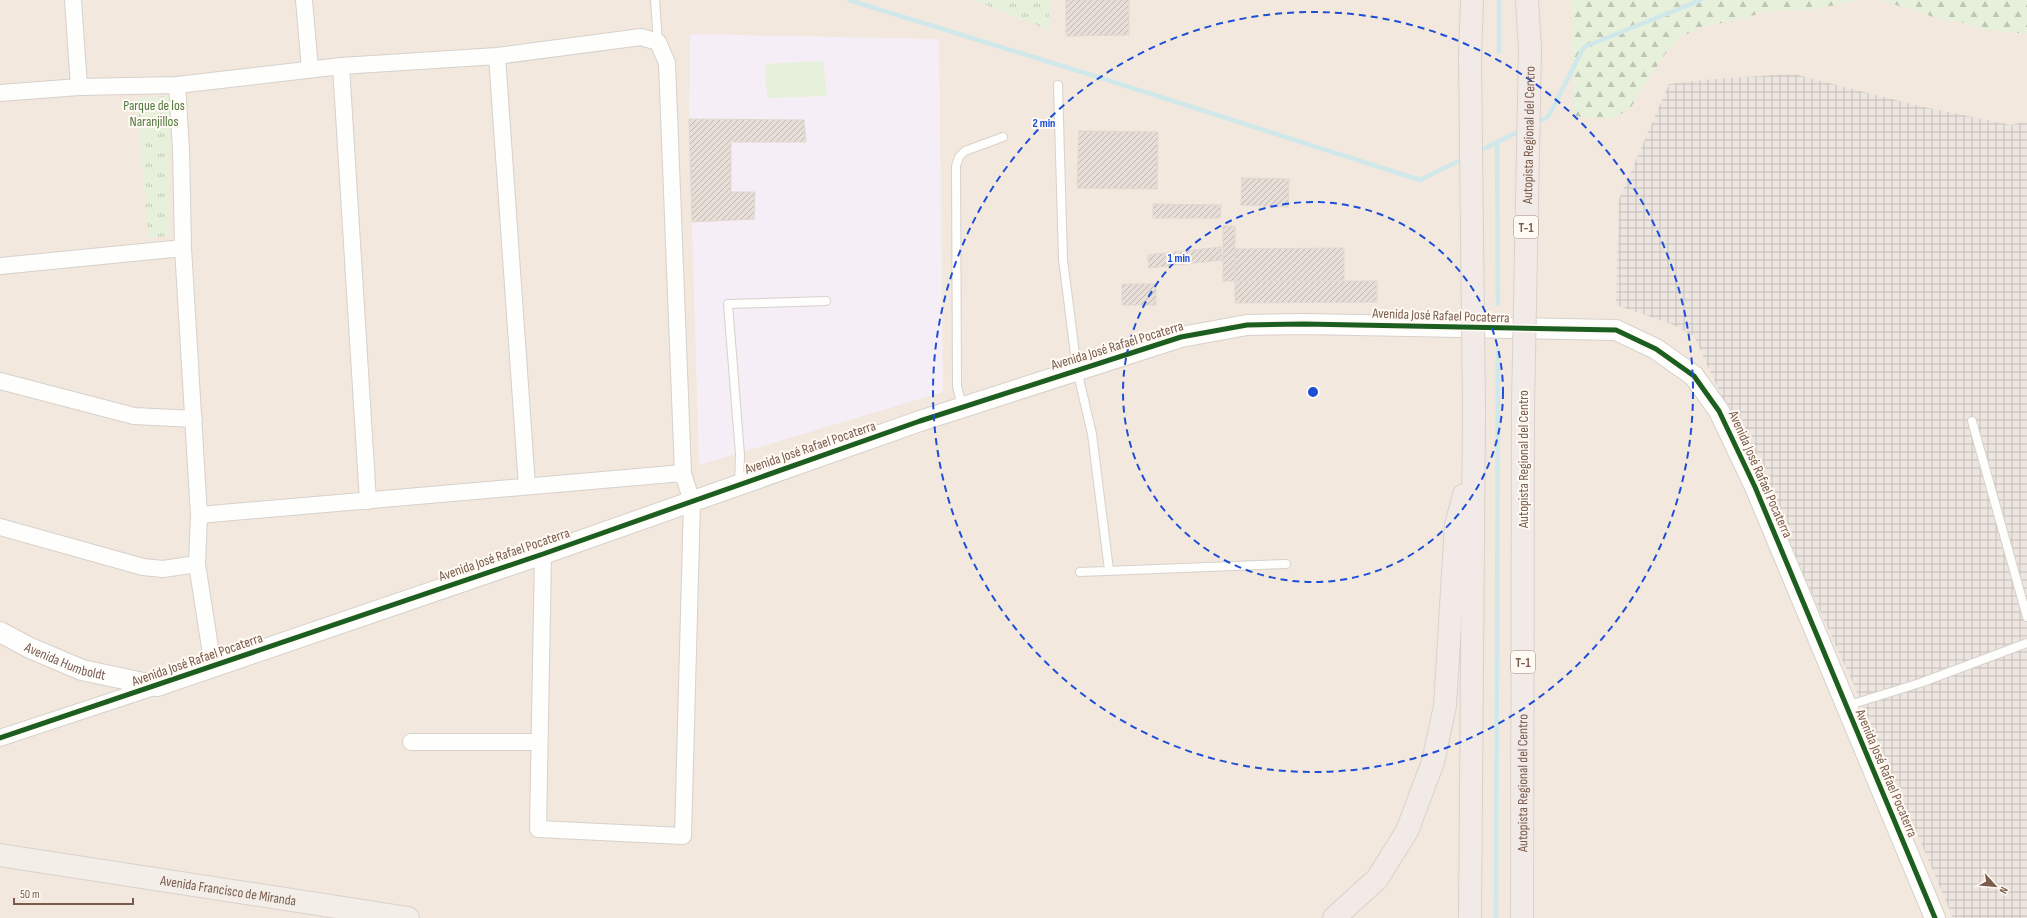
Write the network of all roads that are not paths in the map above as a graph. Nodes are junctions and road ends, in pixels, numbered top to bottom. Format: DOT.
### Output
graph roads {
  1 [pos="73,0"];
  2 [pos="304,0"];
  3 [pos="655,0"];
  4 [pos="1472,0"];
  5 [pos="1527,0"];
  6 [pos="1538,0"];
  7 [pos="1529,39"];
  8 [pos="658,42"];
  9 [pos="498,56"];
  10 [pos="341,66"];
  11 [pos="310,69"];
  12 [pos="177,85"];
  13 [pos="1058,85"];
  14 [pos="79,88"];
  15 [pos="0,93"];
  16 [pos="1003,137"];
  17 [pos="183,248"];
  18 [pos="0,266"];
  19 [pos="826,301"];
  20 [pos="1077,370"];
  21 [pos="0,381"];
  22 [pos="962,407"];
  23 [pos="194,419"];
  24 [pos="1972,421"];
  25 [pos="1472,465"];
  26 [pos="683,473"];
  27 [pos="739,485"];
  28 [pos="527,486"];
  29 [pos="368,501"];
  30 [pos="692,502"];
  31 [pos="199,515"];
  32 [pos="0,527"];
  33 [pos="543,554"];
  34 [pos="197,564"];
  35 [pos="1286,564"];
  36 [pos="1109,570"];
  37 [pos="1080,572"];
  38 [pos="2027,617"];
  39 [pos="0,632"];
  40 [pos="2027,643"];
  41 [pos="213,667"];
  42 [pos="157,686"];
  43 [pos="1846,706"];
  44 [pos="0,738"];
  45 [pos="411,742"];
  46 [pos="540,742"];
  47 [pos="0,855"];
  48 [pos="408,918"];
  49 [pos="1334,918"];
  50 [pos="1470,918"];
  51 [pos="1522,918"];
  52 [pos="1935,918"];
  1 -- 14 [label="street"];
  2 -- 11 [label="street"];
  3 -- 8 [label="lane"];
  4 -- 25 [label="highway, bridge"];
  5 -- 7 [label="highway, Autopista Regional del Centro / T-1"];
  6 -- 7 [label="highway"];
  7 -- 51 [label="highway, Autopista Regional del Centro / T-1, bridge"];
  8 -- 9 [label="street"];
  8 -- 26 [label="street"];
  9 -- 10 [label="street"];
  9 -- 28 [label="street"];
  10 -- 11 [label="street"];
  10 -- 29 [label="street"];
  11 -- 12 [label="street"];
  12 -- 14 [label="street"];
  12 -- 17 [label="street"];
  13 -- 20 [label="lane"];
  14 -- 15 [label="street"];
  16 -- 22 [label="lane"];
  17 -- 18 [label="street"];
  17 -- 23 [label="street"];
  19 -- 27 [label="lane"];
  20 -- 22 [label="street, Avenida José Rafael Pocaterra"];
  20 -- 36 [label="lane"];
  20 -- 43 [label="street, Avenida José Rafael Pocaterra"];
  21 -- 23 [label="street"];
  22 -- 27 [label="street, Avenida José Rafael Pocaterra"];
  23 -- 31 [label="street"];
  24 -- 38 [label="lane"];
  25 -- 49 [label="highway"];
  25 -- 50 [label="highway"];
  26 -- 28 [label="street"];
  26 -- 30 [label="street"];
  27 -- 30 [label="street, Avenida José Rafael Pocaterra"];
  28 -- 29 [label="street"];
  29 -- 31 [label="street"];
  30 -- 33 [label="street, Avenida José Rafael Pocaterra"];
  30 -- 46 [label="street"];
  31 -- 34 [label="street"];
  32 -- 34 [label="street"];
  33 -- 41 [label="street, Avenida José Rafael Pocaterra"];
  33 -- 46 [label="street"];
  34 -- 41 [label="street"];
  35 -- 36 [label="lane"];
  36 -- 37 [label="lane"];
  39 -- 42 [label="street, Avenida Humboldt"];
  40 -- 43 [label="lane"];
  41 -- 42 [label="street, Avenida José Rafael Pocaterra"];
  42 -- 44 [label="street, Avenida José Rafael Pocaterra"];
  43 -- 52 [label="street, Avenida José Rafael Pocaterra"];
  45 -- 46 [label="street"];
  47 -- 48 [label="main road, Avenida Francisco de Miranda"];
}
